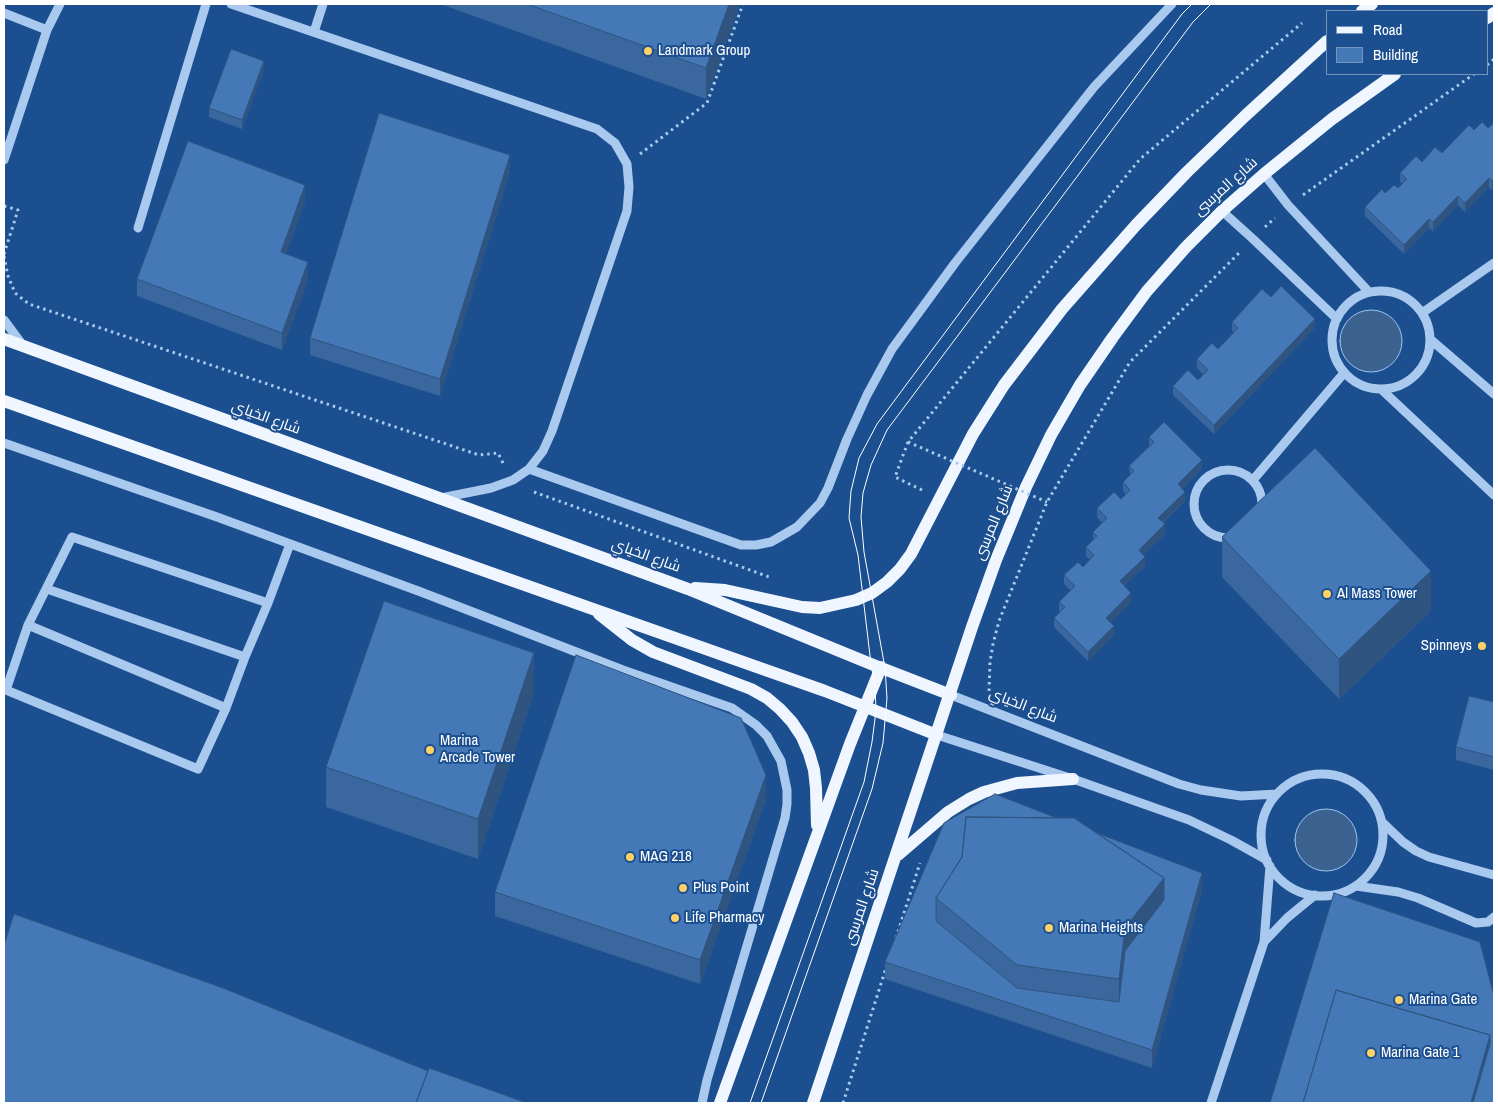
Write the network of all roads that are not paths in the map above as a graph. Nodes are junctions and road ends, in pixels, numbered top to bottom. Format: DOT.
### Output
graph roads {
  1 [pos="60,4"];
  2 [pos="206,4"];
  3 [pos="231,4"];
  4 [pos="323,4"];
  5 [pos="1172,4"];
  6 [pos="4,13"];
  7 [pos="47,30"];
  8 [pos="314,32"];
  9 [pos="1326,42"];
  10 [pos="1394,75"];
  11 [pos="4,160"];
  12 [pos="1264,174"];
  13 [pos="1222,211"];
  14 [pos="138,228"];
  15 [pos="1494,263"];
  16 [pos="1369,292"];
  17 [pos="1422,313"];
  18 [pos="1337,319"];
  19 [pos="4,320"];
  20 [pos="4,339"];
  21 [pos="1430,339"];
  22 [pos="25,347"];
  23 [pos="1344,373"];
  24 [pos="1382,390"];
  25 [pos="1494,394"];
  26 [pos="4,402"];
  27 [pos="4,443"];
  28 [pos="529,469"];
  29 [pos="1253,480"];
  30 [pos="1494,495"];
  31 [pos="440,498"];
  32 [pos="290,544"];
  33 [pos="688,589"];
  34 [pos="46,590"];
  35 [pos="268,603"];
  36 [pos="593,609"];
  37 [pos="28,625"];
  38 [pos="245,657"];
  39 [pos="881,667"];
  40 [pos="951,695"];
  41 [pos="865,707"];
  42 [pos="226,708"];
  43 [pos="937,735"];
  44 [pos="1073,779"];
  45 [pos="1277,794"];
  46 [pos="1381,821"];
  47 [pos="818,832"];
  48 [pos="896,857"];
  49 [pos="1269,863"];
  50 [pos="1494,875"];
  51 [pos="1356,886"];
  52 [pos="1315,895"];
  53 [pos="1494,917"];
  54 [pos="1264,942"];
  55 [pos="702,1103"];
  56 [pos="720,1103"];
  57 [pos="813,1103"];
  58 [pos="1211,1103"];
  1 -- 7 [label="street"];
  2 -- 14 [label="street"];
  3 -- 8 [label="street"];
  4 -- 8 [label="street"];
  5 -- 28 [label="street"];
  6 -- 7 [label="street"];
  7 -- 11 [label="street"];
  8 -- 28 [label="street"];
  9 -- 33 [label="main road"];
  10 -- 12 [label="main road, شارع المرسى"];
  12 -- 13 [label="main road, شارع المرسى"];
  12 -- 16 [label="street"];
  13 -- 18 [label="street"];
  13 -- 40 [label="main road, شارع المرسى"];
  15 -- 17 [label="street"];
  16 -- 17 [label="street"];
  16 -- 18 [label="street"];
  17 -- 21 [label="street"];
  18 -- 23 [label="street"];
  19 -- 22 [label="street"];
  20 -- 22 [label="main road, شارع الخياي"];
  21 -- 24 [label="street"];
  21 -- 25 [label="street"];
  22 -- 31 [label="main road, شارع الخياي"];
  23 -- 24 [label="street"];
  23 -- 29 [label="street"];
  24 -- 30 [label="street"];
  26 -- 36 [label="main road"];
  27 -- 32 [label="street"];
  28 -- 31 [label="street"];
  29 -- 29 [label="street"];
  31 -- 33 [label="main road, شارع الخياي"];
  32 -- 35 [label="street"];
  32 -- 55 [label="street"];
  33 -- 39 [label="main road, شارع الخياي"];
  34 -- 35 [label="street"];
  34 -- 37 [label="street"];
  34 -- 38 [label="street"];
  35 -- 38 [label="street"];
  36 -- 41 [label="main road"];
  36 -- 47 [label="main road"];
  37 -- 42 [label="street"];
  37 -- 42 [label="street"];
  38 -- 42 [label="street"];
  39 -- 40 [label="main road, شارع الخياي"];
  39 -- 41 [label="main road"];
  40 -- 43 [label="main road, شارع المرسى"];
  40 -- 45 [label="street, شارع الخياي"];
  41 -- 43 [label="main road"];
  41 -- 47 [label="main road"];
  43 -- 44 [label="street"];
  43 -- 48 [label="main road, شارع المرسى"];
  44 -- 48 [label="main road"];
  44 -- 49 [label="street"];
  45 -- 46 [label="street"];
  45 -- 49 [label="street"];
  46 -- 50 [label="street"];
  46 -- 51 [label="street"];
  47 -- 56 [label="main road"];
  48 -- 57 [label="main road, شارع المرسى"];
  49 -- 52 [label="street"];
  49 -- 54 [label="street"];
  51 -- 52 [label="street"];
  51 -- 53 [label="street"];
  52 -- 54 [label="street"];
  54 -- 58 [label="street"];
}
